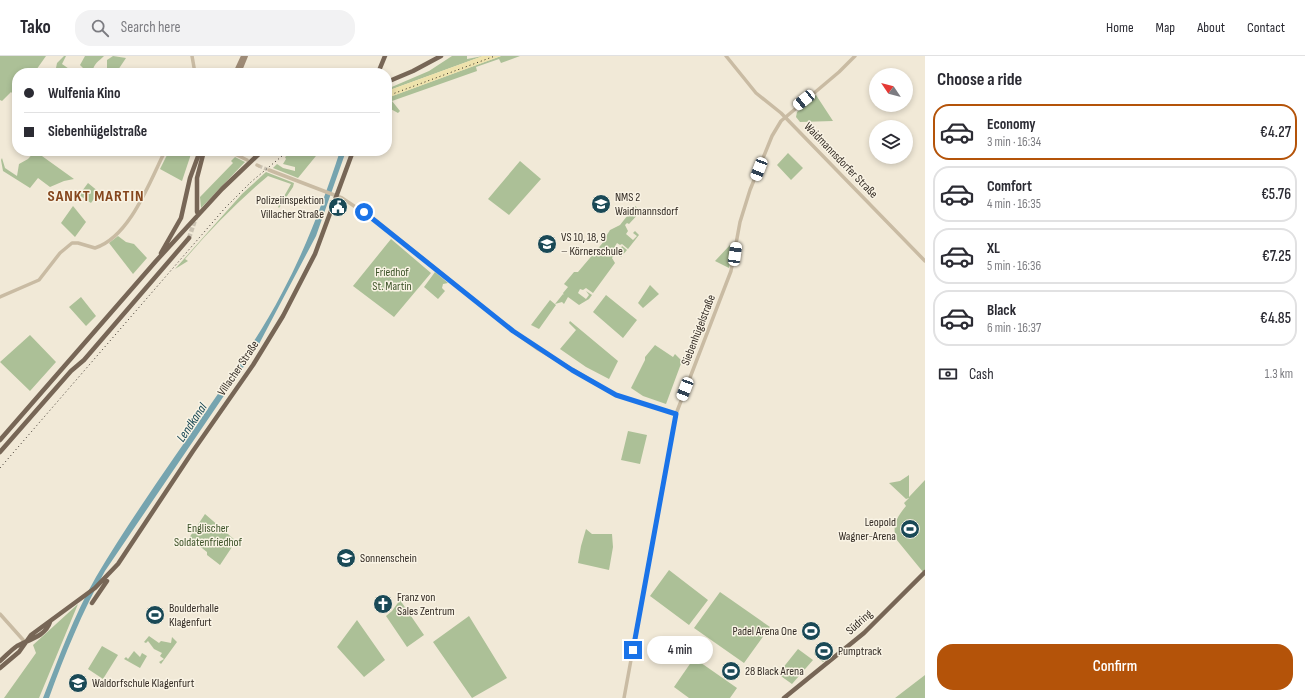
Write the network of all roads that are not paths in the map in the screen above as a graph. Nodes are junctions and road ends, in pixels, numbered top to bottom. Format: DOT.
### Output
graph roads {
  1 [pos="192,56"];
  2 [pos="243,56"];
  3 [pos="246,56"];
  4 [pos="385,56"];
  5 [pos="441,56"];
  6 [pos="726,56"];
  7 [pos="855,56"];
  8 [pos="194,68"];
  9 [pos="237,68"];
  10 [pos="241,68"];
  11 [pos="380,68"];
  12 [pos="392,80"];
  13 [pos="785,117"];
  14 [pos="162,156"];
  15 [pos="198,156"];
  16 [pos="238,156"];
  17 [pos="256,156"];
  18 [pos="351,156"];
  19 [pos="202,158"];
  20 [pos="246,160"];
  21 [pos="269,170"];
  22 [pos="336,195"];
  23 [pos="197,212"];
  24 [pos="189,238"];
  25 [pos="156,261"];
  26 [pos="925,261"];
  27 [pos="0,297"];
  28 [pos="676,414"];
  29 [pos="0,440"];
  30 [pos="0,452"];
  31 [pos="925,572"];
  32 [pos="112,573"];
  33 [pos="95,588"];
  34 [pos="0,614"];
  35 [pos="25,642"];
  36 [pos="0,661"];
  37 [pos="0,668"];
  38 [pos="624,698"];
  39 [pos="784,698"];
  1 -- 8 [label="street"];
  2 -- 9 [label="main road"];
  3 -- 10 [label="main road"];
  4 -- 11 [label="main road"];
  5 -- 12 [label="main road"];
  6 -- 13 [label="street, Waidmannsdorfer Straße"];
  7 -- 13 [label="street, Siebenhügelstraße"];
  13 -- 26 [label="street, Waidmannsdorfer Straße"];
  13 -- 28 [label="street, Siebenhügelstraße"];
  14 -- 27 [label="street"];
  15 -- 25 [label="main road"];
  16 -- 20 [label="street"];
  17 -- 25 [label="main road"];
  18 -- 22 [label="main road, Villacher Straße"];
  19 -- 23 [label="main road"];
  21 -- 22 [label="street"];
  22 -- 28 [label="street"];
  22 -- 32 [label="main road, Villacher Straße"];
  24 -- 30 [label="main road"];
  25 -- 29 [label="main road"];
  28 -- 38 [label="street, Siebenhügelstraße"];
  31 -- 39 [label="main road, Südring"];
  32 -- 33 [label="main road, Villacher Straße"];
  32 -- 33 [label="main road"];
  33 -- 35 [label="main road, Villacher Straße"];
  34 -- 35 [label="street"];
  35 -- 36 [label="main road, Villacher Straße"];
  35 -- 37 [label="main road, Villacher Straße"];
}
